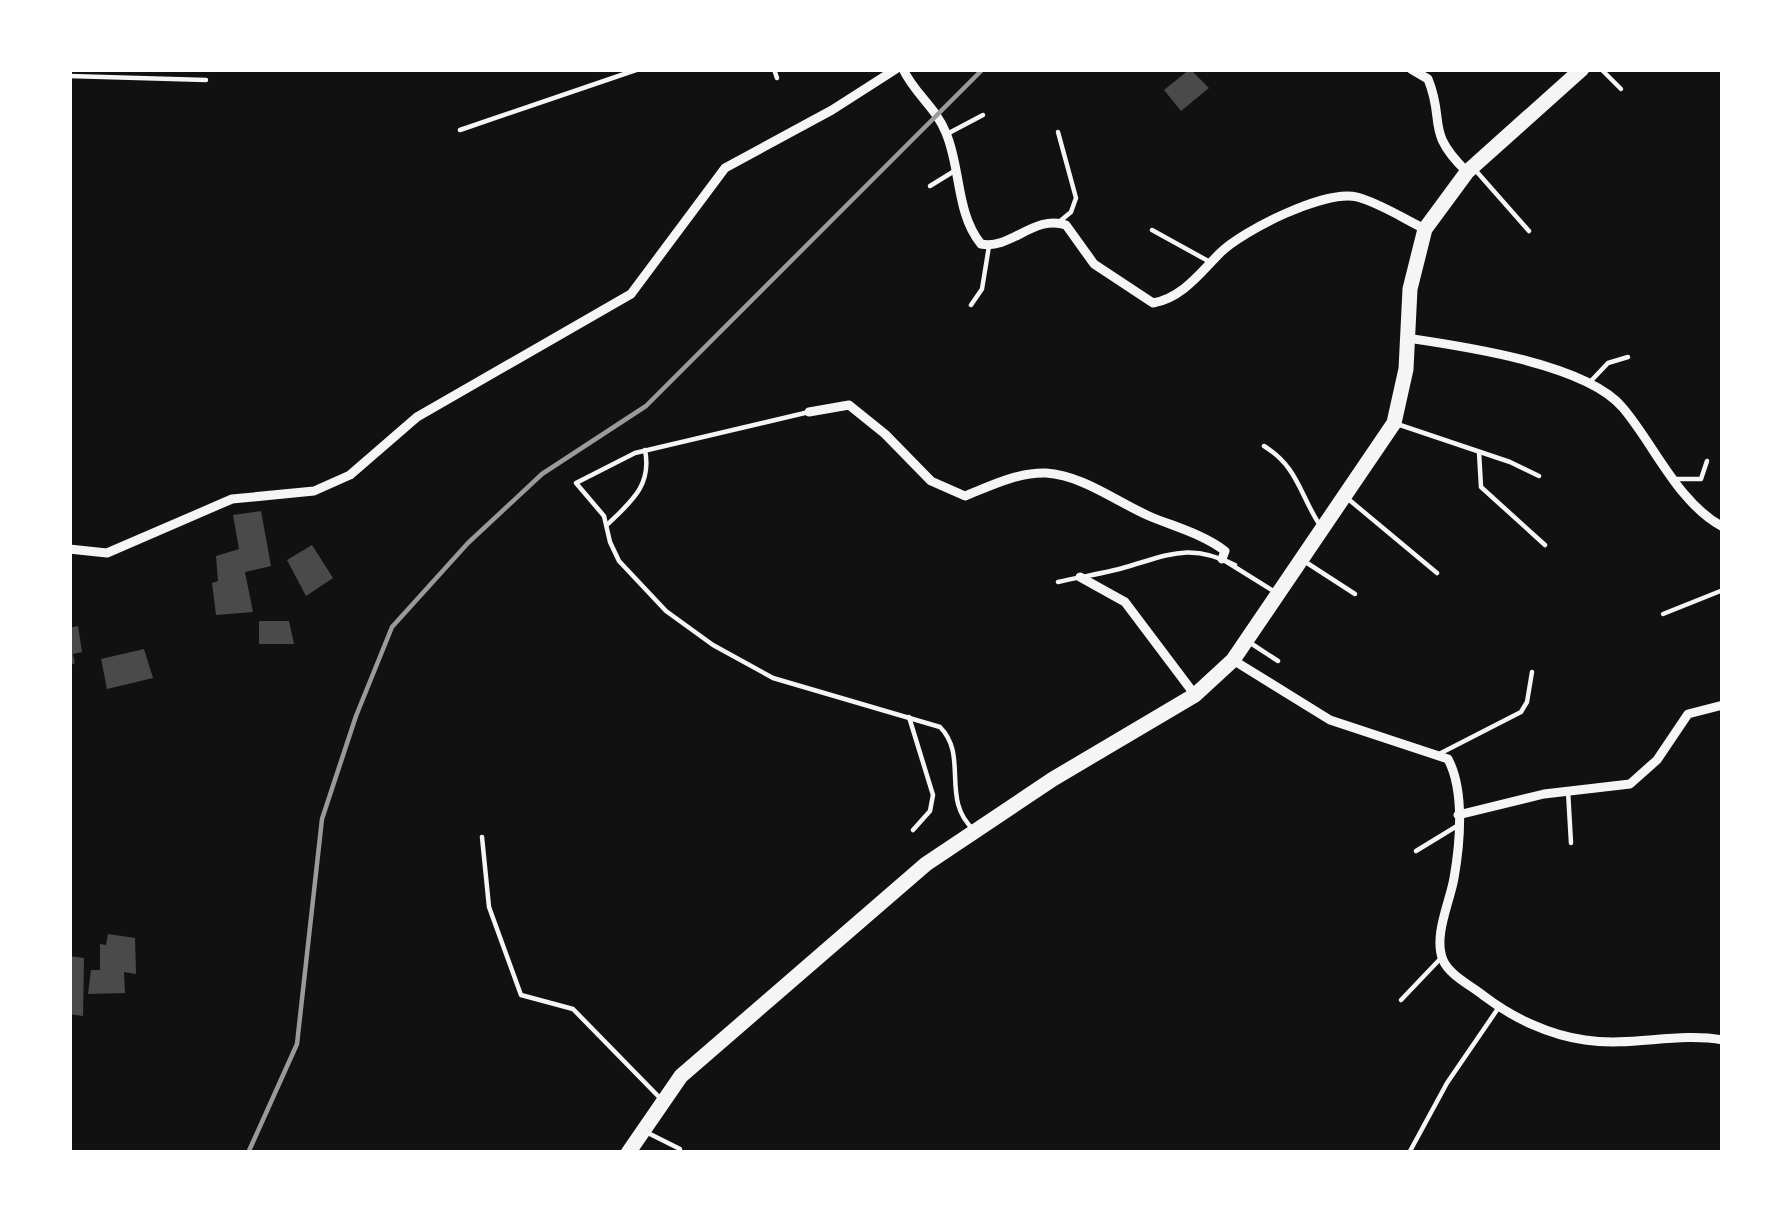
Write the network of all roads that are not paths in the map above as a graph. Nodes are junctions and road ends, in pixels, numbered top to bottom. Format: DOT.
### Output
graph roads {
  1 [pos="639,69"];
  2 [pos="774,69"];
  3 [pos="900,69"];
  4 [pos="1411,69"];
  5 [pos="1601,69"];
  6 [pos="1578,70"];
  7 [pos="69,76"];
  8 [pos="777,78"];
  9 [pos="206,80"];
  10 [pos="1621,88"];
  11 [pos="983,115"];
  12 [pos="460,130"];
  13 [pos="1058,132"];
  14 [pos="947,134"];
  15 [pos="956,170"];
  16 [pos="1470,170"];
  17 [pos="930,186"];
  18 [pos="1059,222"];
  19 [pos="1152,230"];
  20 [pos="1426,230"];
  21 [pos="1529,231"];
  22 [pos="989,246"];
  23 [pos="1211,262"];
  24 [pos="971,305"];
  25 [pos="1407,338"];
  26 [pos="1628,357"];
  27 [pos="1590,382"];
  28 [pos="809,412"];
  29 [pos="1394,423"];
  30 [pos="1264,446"];
  31 [pos="645,450"];
  32 [pos="1479,452"];
  33 [pos="1707,461"];
  34 [pos="1539,476"];
  35 [pos="1675,479"];
  36 [pos="1347,498"];
  37 [pos="608,524"];
  38 [pos="1723,527"];
  39 [pos="1324,532"];
  40 [pos="1545,544"];
  41 [pos="69,549"];
  42 [pos="1222,559"];
  43 [pos="1304,561"];
  44 [pos="1437,573"];
  45 [pos="1080,577"];
  46 [pos="1058,581"];
  47 [pos="1723,590"];
  48 [pos="1355,594"];
  49 [pos="1280,595"];
  50 [pos="1663,614"];
  51 [pos="1247,640"];
  52 [pos="1233,660"];
  53 [pos="1278,661"];
  54 [pos="1532,672"];
  55 [pos="1195,695"];
  56 [pos="1723,705"];
  57 [pos="909,718"];
  58 [pos="1438,754"];
  59 [pos="1568,791"];
  60 [pos="1457,820"];
  61 [pos="913,830"];
  62 [pos="974,830"];
  63 [pos="482,837"];
  64 [pos="1571,843"];
  65 [pos="1416,850"];
  66 [pos="1442,957"];
  67 [pos="1401,1000"];
  68 [pos="1499,1007"];
  69 [pos="1723,1040"];
  70 [pos="664,1101"];
  71 [pos="644,1130"];
  72 [pos="680,1148"];
  73 [pos="628,1153"];
  74 [pos="1409,1153"];
  1 -- 12 [label="lane"];
  2 -- 8 [label="lane"];
  3 -- 14 [label="street"];
  3 -- 41 [label="street"];
  4 -- 16 [label="street"];
  5 -- 10 [label="lane"];
  6 -- 16 [label="main road"];
  7 -- 9 [label="lane"];
  11 -- 14 [label="lane"];
  13 -- 18 [label="lane"];
  14 -- 15 [label="street"];
  15 -- 17 [label="lane"];
  15 -- 22 [label="street"];
  16 -- 20 [label="main road"];
  16 -- 21 [label="lane"];
  18 -- 22 [label="street"];
  18 -- 23 [label="street"];
  19 -- 23 [label="lane"];
  20 -- 23 [label="street"];
  20 -- 25 [label="main road"];
  22 -- 24 [label="lane"];
  25 -- 27 [label="street"];
  25 -- 29 [label="main road"];
  26 -- 27 [label="lane"];
  27 -- 35 [label="street"];
  28 -- 31 [label="lane"];
  28 -- 42 [label="street"];
  29 -- 32 [label="lane"];
  29 -- 36 [label="main road"];
  30 -- 39 [label="lane"];
  31 -- 37 [label="lane"];
  31 -- 37 [label="lane"];
  32 -- 34 [label="lane"];
  32 -- 40 [label="lane"];
  33 -- 35 [label="lane"];
  35 -- 38 [label="street"];
  36 -- 39 [label="main road"];
  36 -- 44 [label="lane"];
  37 -- 57 [label="lane"];
  39 -- 43 [label="main road"];
  42 -- 45 [label="lane"];
  42 -- 49 [label="lane"];
  43 -- 48 [label="lane"];
  43 -- 49 [label="main road"];
  45 -- 46 [label="lane"];
  45 -- 55 [label="street"];
  47 -- 50 [label="lane"];
  49 -- 51 [label="main road"];
  51 -- 52 [label="main road"];
  51 -- 53 [label="lane"];
  52 -- 55 [label="main road"];
  52 -- 58 [label="street"];
  54 -- 58 [label="lane"];
  55 -- 62 [label="main road"];
  56 -- 59 [label="street"];
  57 -- 61 [label="lane"];
  57 -- 62 [label="lane"];
  58 -- 60 [label="street"];
  59 -- 60 [label="street"];
  59 -- 64 [label="lane"];
  60 -- 65 [label="lane"];
  60 -- 66 [label="street"];
  62 -- 70 [label="main road"];
  63 -- 70 [label="lane"];
  66 -- 67 [label="lane"];
  66 -- 68 [label="street"];
  68 -- 69 [label="street"];
  68 -- 74 [label="lane"];
  70 -- 71 [label="main road"];
  71 -- 72 [label="lane"];
  71 -- 73 [label="main road"];
}
